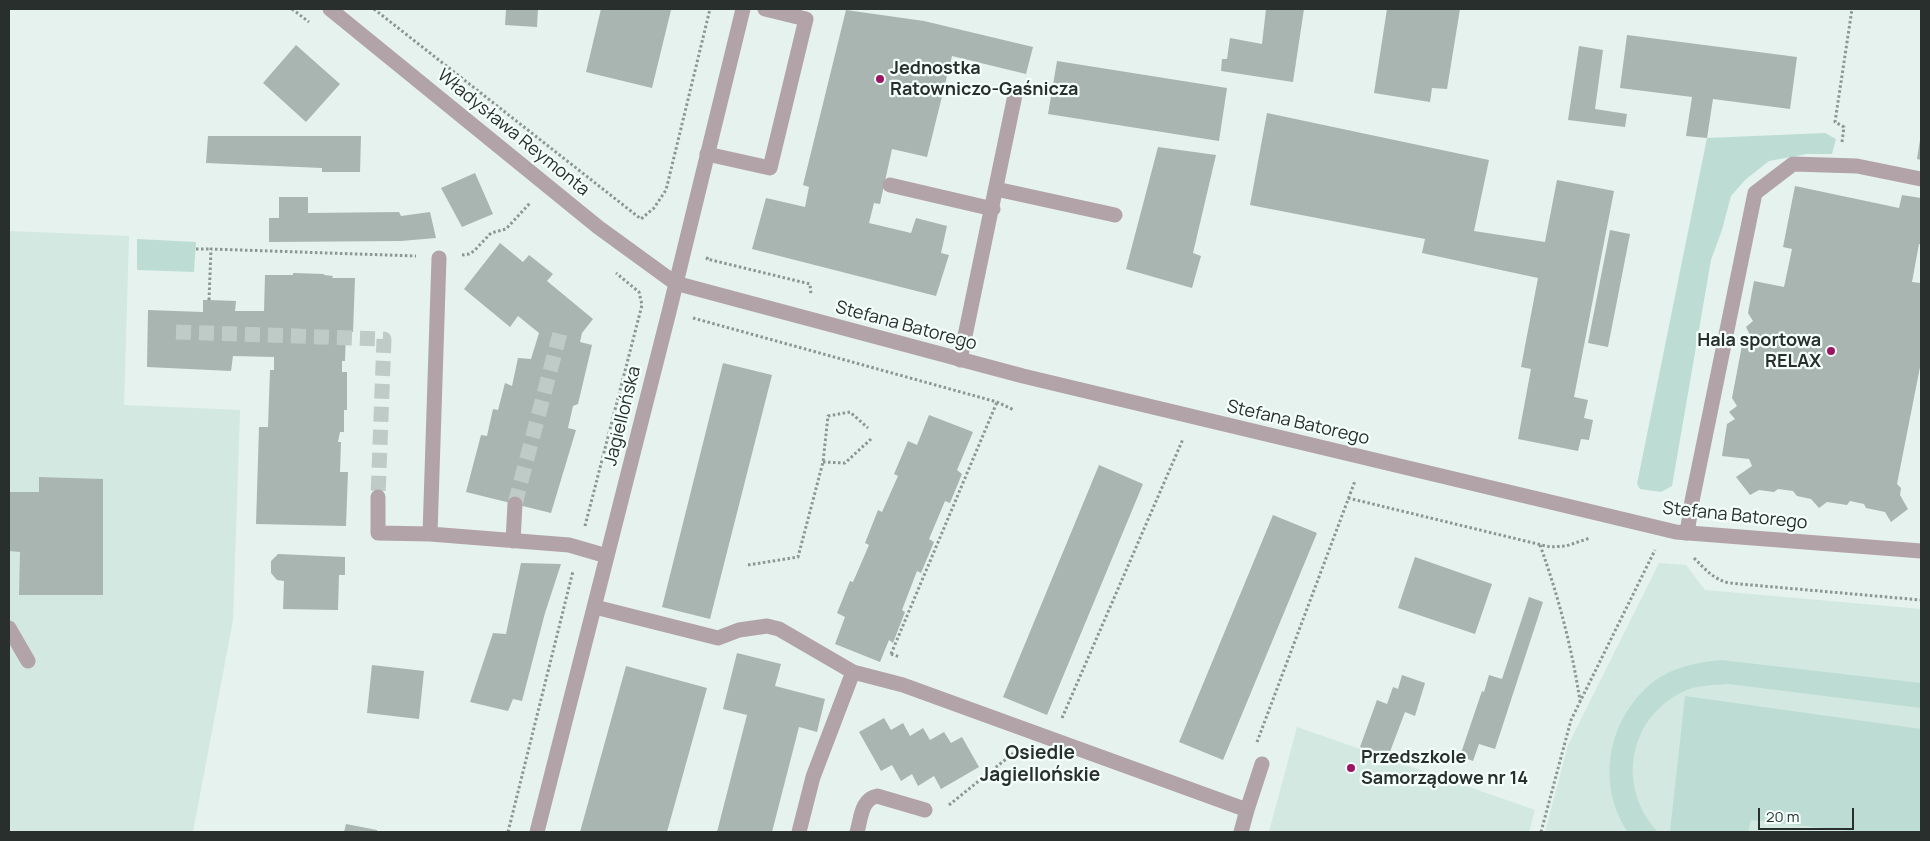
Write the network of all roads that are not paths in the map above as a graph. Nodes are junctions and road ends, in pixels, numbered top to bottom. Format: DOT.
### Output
graph roads {
  1 [pos="330,9"];
  2 [pos="743,9"];
  3 [pos="765,9"];
  4 [pos="1015,95"];
  5 [pos="707,154"];
  6 [pos="1921,179"];
  7 [pos="890,185"];
  8 [pos="996,189"];
  9 [pos="993,209"];
  10 [pos="1115,215"];
  11 [pos="439,258"];
  12 [pos="675,283"];
  13 [pos="960,360"];
  14 [pos="378,497"];
  15 [pos="515,504"];
  16 [pos="1687,533"];
  17 [pos="430,534"];
  18 [pos="513,541"];
  19 [pos="1921,551"];
  20 [pos="608,556"];
  21 [pos="595,607"];
  22 [pos="9,628"];
  23 [pos="28,661"];
  24 [pos="853,672"];
  25 [pos="1262,764"];
  26 [pos="925,810"];
  27 [pos="1246,810"];
  28 [pos="537,832"];
  29 [pos="799,832"];
  30 [pos="858,832"];
  31 [pos="1241,832"];
  1 -- 12 [label="street, Władysława Reymonta"];
  2 -- 5 [label="street, Jagiellońska"];
  3 -- 5 [label="street"];
  4 -- 8 [label="street"];
  5 -- 12 [label="street, Jagiellońska"];
  6 -- 16 [label="street"];
  7 -- 9 [label="street"];
  8 -- 9 [label="street"];
  8 -- 10 [label="street"];
  9 -- 13 [label="street"];
  11 -- 17 [label="street"];
  12 -- 13 [label="street, Stefana Batorego"];
  12 -- 20 [label="street, Jagiellońska"];
  13 -- 16 [label="street, Stefana Batorego"];
  14 -- 17 [label="street"];
  15 -- 18 [label="street"];
  16 -- 19 [label="street, Stefana Batorego"];
  17 -- 18 [label="street"];
  18 -- 20 [label="street"];
  20 -- 21 [label="street, Jagiellońska"];
  21 -- 24 [label="street"];
  21 -- 28 [label="street, Jagiellońska"];
  22 -- 23 [label="street"];
  24 -- 27 [label="street"];
  24 -- 29 [label="street"];
  25 -- 27 [label="street"];
  26 -- 30 [label="street"];
  27 -- 31 [label="street"];
}
